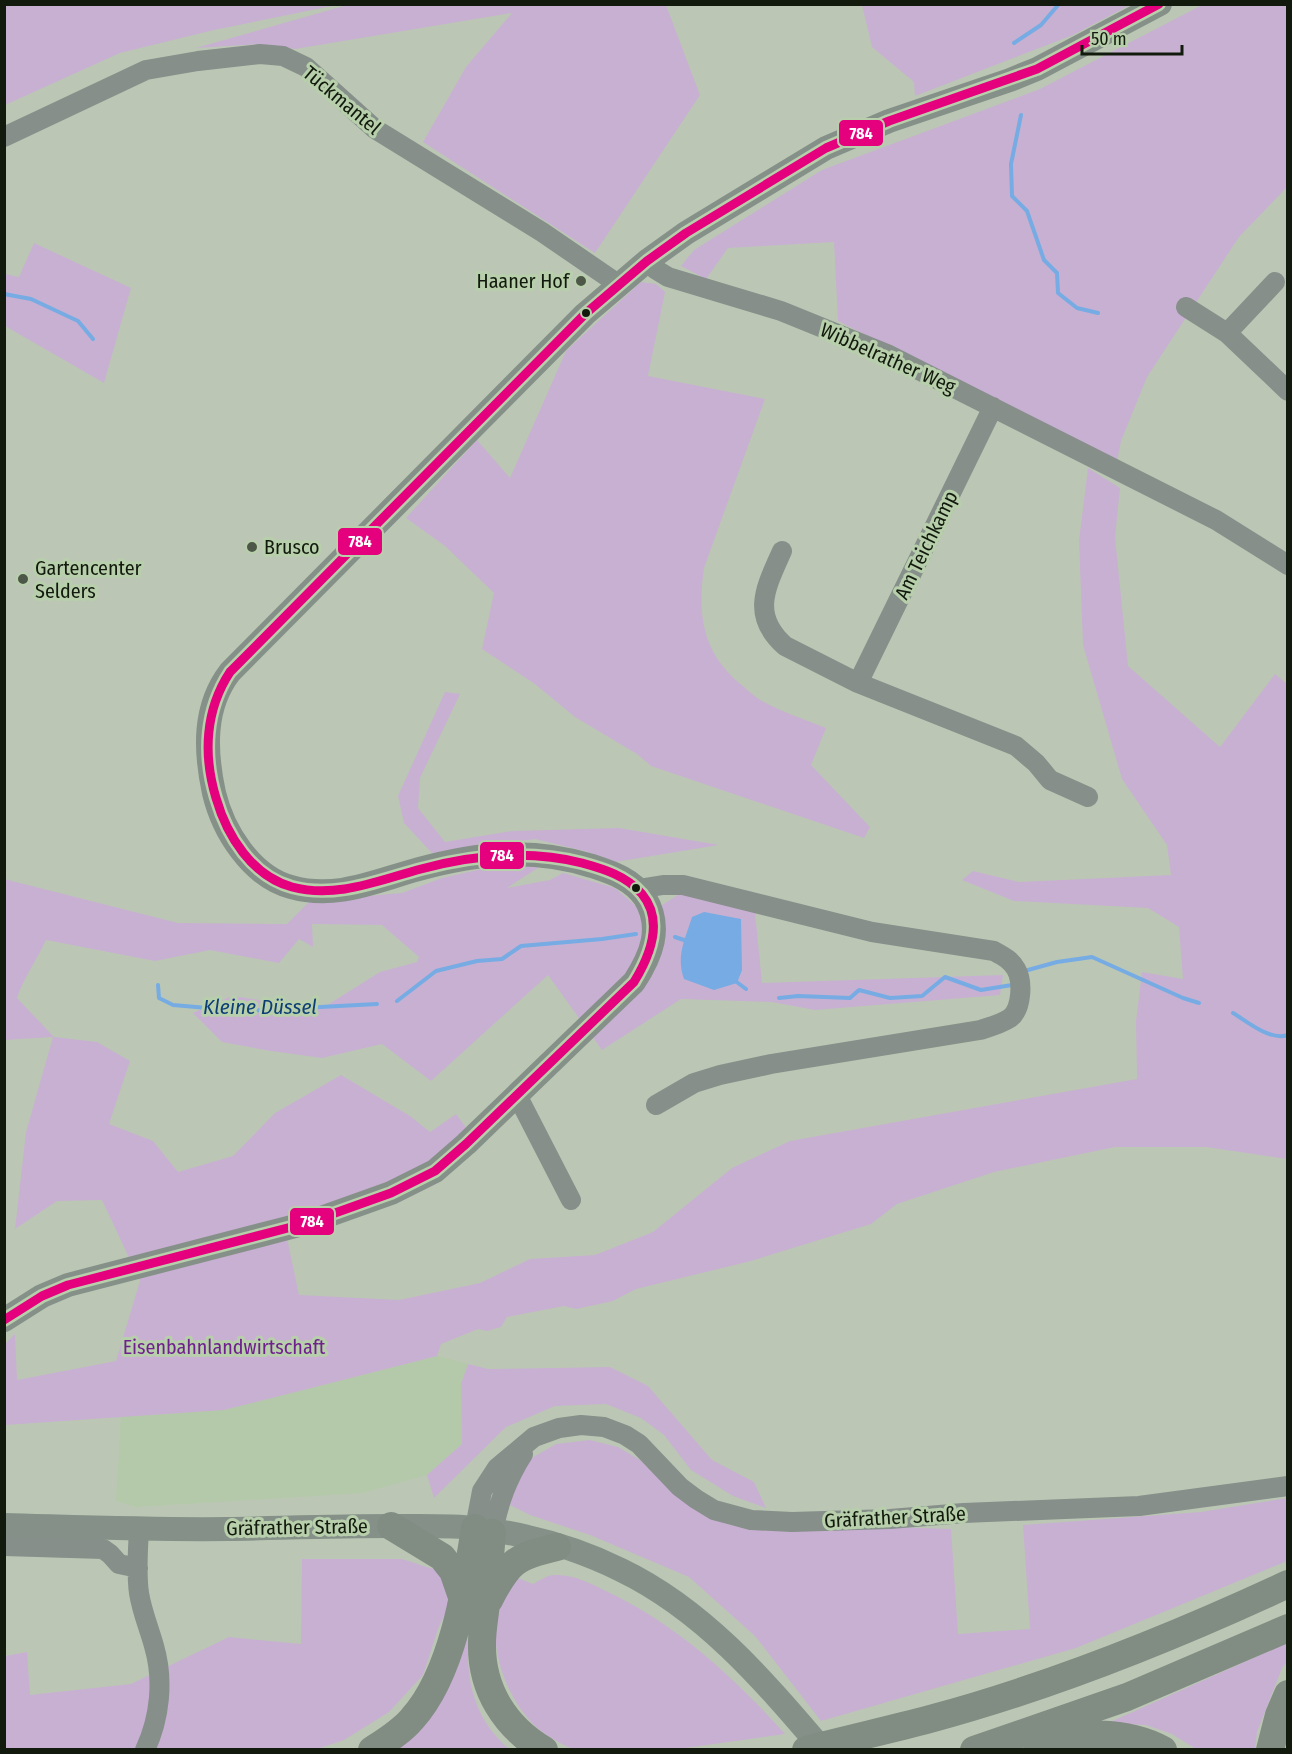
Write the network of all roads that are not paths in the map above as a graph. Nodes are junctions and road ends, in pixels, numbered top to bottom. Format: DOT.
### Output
graph roads {
  1 [pos="1160,4"];
  2 [pos="4,137"];
  3 [pos="647,261"];
  4 [pos="1275,282"];
  5 [pos="618,284"];
  6 [pos="1186,307"];
  7 [pos="1227,333"];
  8 [pos="1287,391"];
  9 [pos="993,407"];
  10 [pos="783,551"];
  11 [pos="1287,565"];
  12 [pos="858,683"];
  13 [pos="1088,797"];
  14 [pos="638,889"];
  15 [pos="517,1095"];
  16 [pos="656,1105"];
  17 [pos="571,1200"];
  18 [pos="4,1320"];
  19 [pos="1287,1486"];
  20 [pos="4,1526"];
  21 [pos="391,1526"];
  22 [pos="139,1529"];
  23 [pos="484,1529"];
  24 [pos="4,1546"];
  25 [pos="557,1547"];
  26 [pos="138,1561"];
  27 [pos="1287,1584"];
  28 [pos="474,1601"];
  29 [pos="1287,1628"];
  30 [pos="1287,1694"];
  31 [pos="145,1749"];
  32 [pos="372,1749"];
  33 [pos="544,1749"];
  34 [pos="806,1749"];
  35 [pos="823,1749"];
  36 [pos="974,1749"];
  37 [pos="982,1749"];
  38 [pos="1163,1749"];
  39 [pos="1270,1749"];
  1 -- 3 [label="main road"];
  2 -- 5 [label="street, Tückmantel"];
  3 -- 5 [label="main road"];
  3 -- 9 [label="street, Wibbelrather Weg"];
  4 -- 7 [label="street"];
  5 -- 14 [label="main road"];
  6 -- 7 [label="street"];
  7 -- 8 [label="street"];
  9 -- 11 [label="street, Wibbelrather Weg"];
  9 -- 12 [label="street, Am Teichkamp"];
  10 -- 12 [label="street"];
  12 -- 13 [label="street"];
  14 -- 15 [label="main road"];
  14 -- 16 [label="street"];
  15 -- 17 [label="street"];
  15 -- 18 [label="main road"];
  19 -- 23 [label="street, Gräfrather Straße"];
  20 -- 22 [label="main road, Gräfrather Straße"];
  21 -- 22 [label="main road, Gräfrather Straße"];
  21 -- 23 [label="main road, Gräfrather Straße"];
  21 -- 28 [label="highway"];
  22 -- 26 [label="street"];
  23 -- 25 [label="main road"];
  23 -- 28 [label="highway"];
  24 -- 26 [label="street"];
  25 -- 28 [label="highway"];
  25 -- 35 [label="main road"];
  26 -- 31 [label="street"];
  27 -- 34 [label="highway"];
  28 -- 32 [label="highway"];
  28 -- 33 [label="highway"];
  29 -- 36 [label="highway"];
  30 -- 39 [label="highway"];
  37 -- 38 [label="highway"];
}
